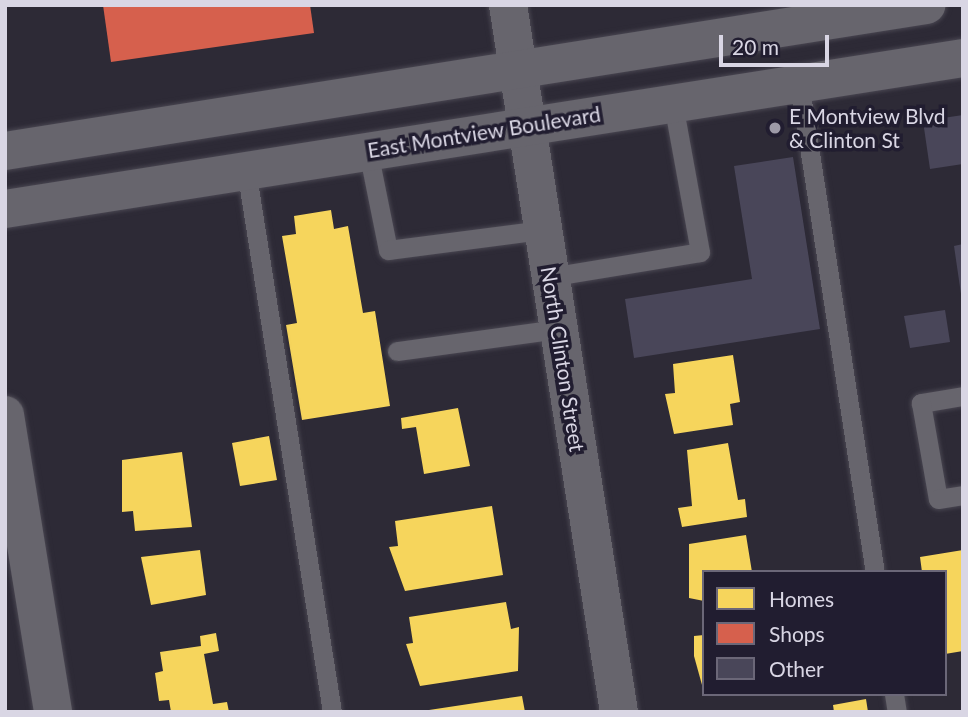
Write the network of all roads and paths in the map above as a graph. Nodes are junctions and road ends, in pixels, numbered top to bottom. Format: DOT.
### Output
graph roads {
  1 [pos="508,5"];
  2 [pos="926,5"];
  3 [pos="786,16"];
  4 [pos="963,58"];
  5 [pos="517,68"];
  6 [pos="799,82"];
  7 [pos="673,104"];
  8 [pos="526,124"];
  9 [pos="5,151"];
  10 [pos="368,151"];
  11 [pos="246,169"];
  12 [pos="5,209"];
  13 [pos="542,230"];
  14 [pos="549,277"];
  15 [pos="558,329"];
  16 [pos="397,351"];
  17 [pos="963,396"];
  18 [pos="5,415"];
  19 [pos="963,495"];
  20 [pos="875,570"];
  21 [pos="53,712"];
  22 [pos="332,712"];
  23 [pos="619,712"];
  1 -- 5 [label="main road, North Clinton Street"];
  2 -- 3 [label="main road"];
  3 -- 5 [label="main road"];
  4 -- 6 [label="main road, East Montview Boulevard"];
  5 -- 8 [label="main road, North Clinton Street"];
  5 -- 9 [label="main road"];
  6 -- 7 [label="main road, East Montview Boulevard"];
  6 -- 20 [label="lane"];
  7 -- 8 [label="main road, East Montview Boulevard"];
  7 -- 14 [label="lane"];
  8 -- 10 [label="main road, East Montview Boulevard"];
  8 -- 13 [label="main road, North Clinton Street"];
  10 -- 11 [label="main road, East Montview Boulevard"];
  10 -- 13 [label="lane"];
  11 -- 12 [label="main road, East Montview Boulevard"];
  11 -- 22 [label="lane"];
  13 -- 14 [label="main road, North Clinton Street"];
  14 -- 15 [label="main road, North Clinton Street"];
  15 -- 16 [label="lane"];
  15 -- 23 [label="main road, North Clinton Street"];
  17 -- 19 [label="lane"];
  18 -- 21 [label="main road"];
}
